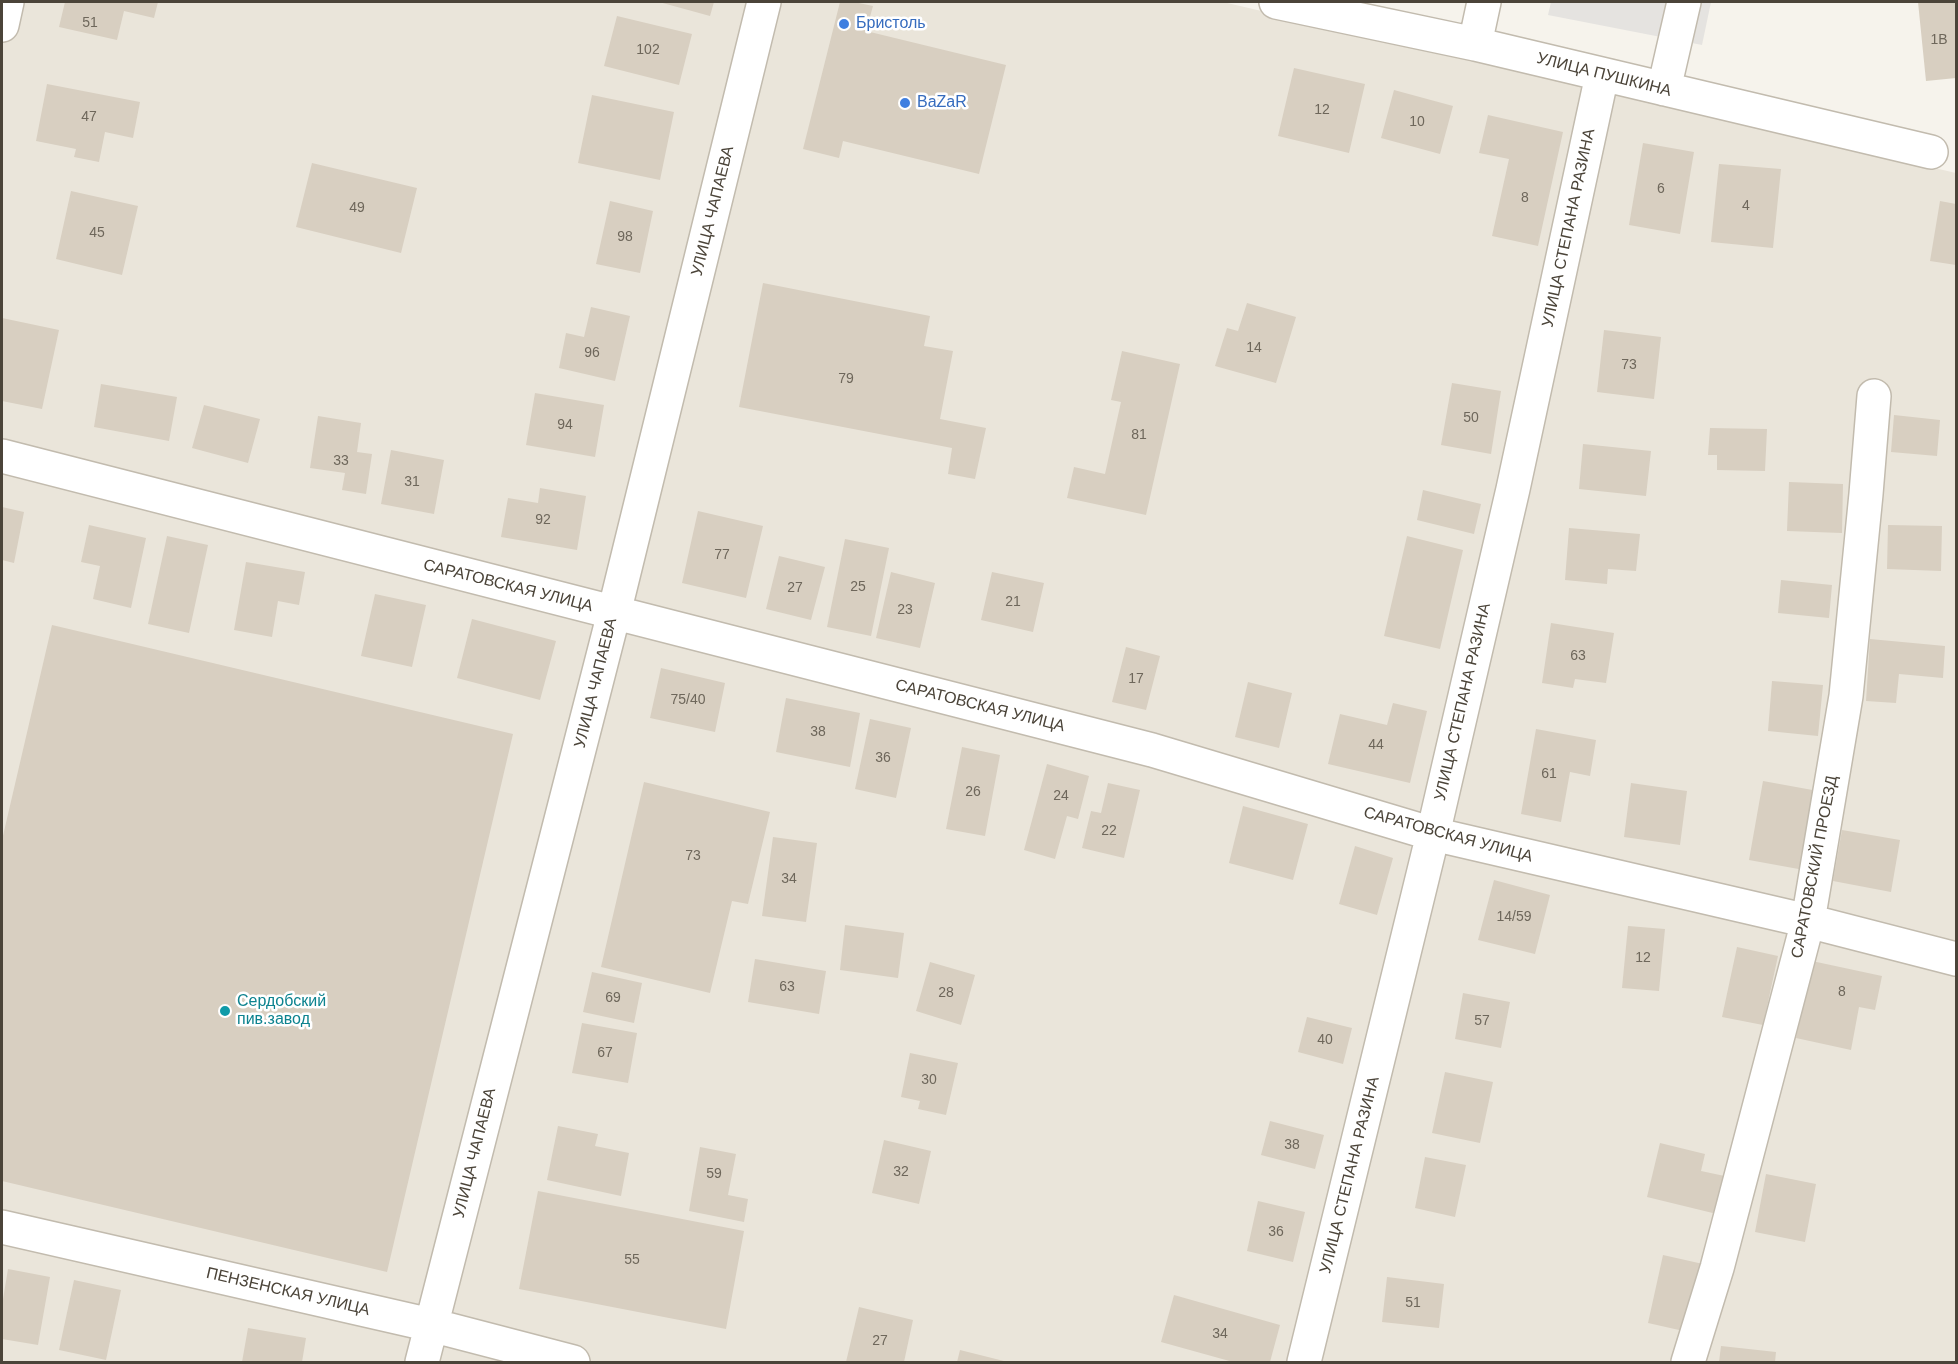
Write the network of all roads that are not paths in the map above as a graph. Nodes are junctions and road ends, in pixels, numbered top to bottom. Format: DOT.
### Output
graph roads {
  1 [pos="7,2"];
  2 [pos="764,2"];
  3 [pos="1276,2"];
  4 [pos="1485,2"];
  5 [pos="1684,2"];
  6 [pos="2,25"];
  7 [pos="1475,44"];
  8 [pos="1602,75"];
  9 [pos="1664,89"];
  10 [pos="1931,152"];
  11 [pos="1874,396"];
  12 [pos="2,456"];
  13 [pos="614,613"];
  14 [pos="1433,834"];
  15 [pos="1808,921"];
  16 [pos="1956,959"];
  17 [pos="2,1227"];
  18 [pos="431,1325"];
  19 [pos="422,1362"];
  20 [pos="573,1362"];
  21 [pos="1304,1362"];
  22 [pos="1688,1362"];
  1 -- 6 [label="street"];
  2 -- 13 [label="street, УЛИЦА ЧАПАЕВА"];
  3 -- 7 [label="street, УЛИЦА ПУШКИНА"];
  4 -- 7 [label="street"];
  5 -- 9 [label="street"];
  7 -- 8 [label="street, УЛИЦА ПУШКИНА"];
  8 -- 9 [label="street, УЛИЦА ПУШКИНА"];
  8 -- 14 [label="street, УЛИЦА СТЕПАНА РАЗИНА"];
  9 -- 10 [label="street, УЛИЦА ПУШКИНА"];
  11 -- 15 [label="street, САРАТОВСКИЙ ПРОЕЗД"];
  12 -- 13 [label="street, САРАТОВСКАЯ УЛИЦА"];
  13 -- 14 [label="street, САРАТОВСКАЯ УЛИЦА"];
  13 -- 18 [label="street, УЛИЦА ЧАПАЕВА"];
  14 -- 15 [label="street, САРАТОВСКАЯ УЛИЦА"];
  14 -- 21 [label="street, УЛИЦА СТЕПАНА РАЗИНА"];
  15 -- 16 [label="street, САРАТОВСКАЯ УЛИЦА"];
  15 -- 22 [label="street, САРАТОВСКИЙ ПРОЕЗД"];
  17 -- 18 [label="street, ПЕНЗЕНСКАЯ УЛИЦА"];
  18 -- 19 [label="street, УЛИЦА ЧАПАЕВА"];
  18 -- 20 [label="street, ПЕНЗЕНСКАЯ УЛИЦА"];
}
